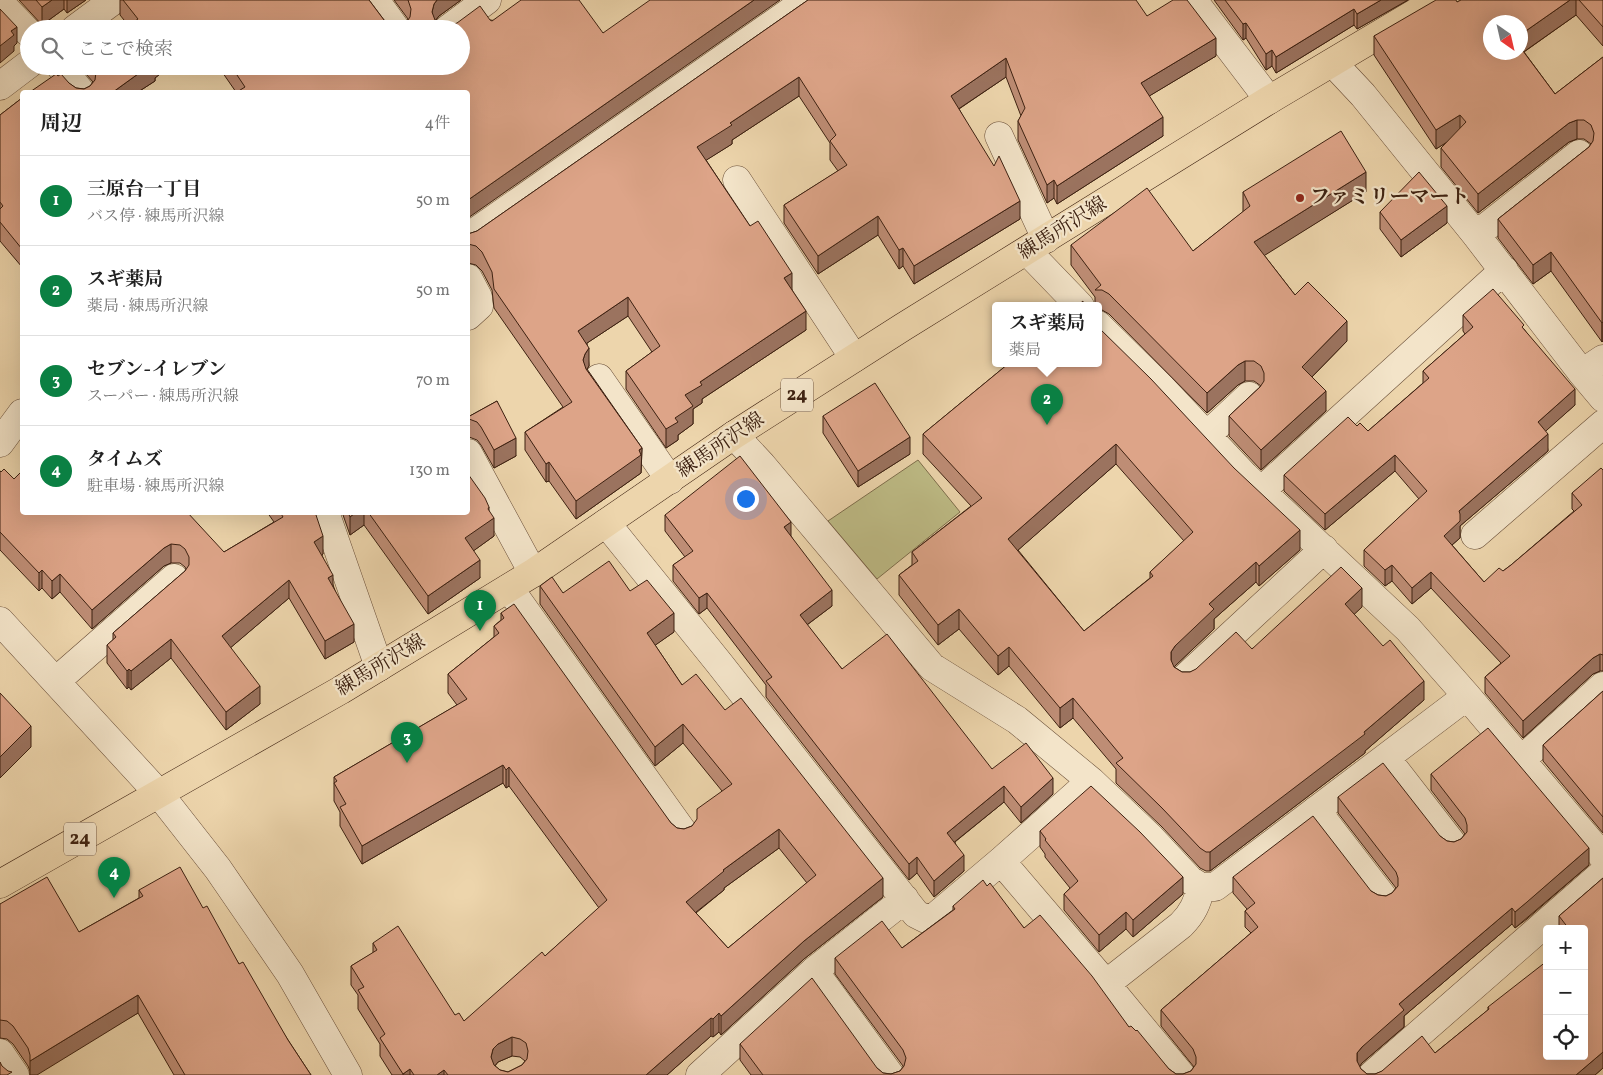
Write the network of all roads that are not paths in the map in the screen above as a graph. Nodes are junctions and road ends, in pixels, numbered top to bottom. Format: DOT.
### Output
graph roads {
  1 [pos="114,0"];
  2 [pos="375,0"];
  3 [pos="487,0"];
  4 [pos="807,0"];
  5 [pos="1193,0"];
  6 [pos="1437,0"];
  7 [pos="0,3"];
  8 [pos="87,20"];
  9 [pos="389,20"];
  10 [pos="460,20"];
  11 [pos="20,24"];
  12 [pos="1334,63"];
  13 [pos="20,71"];
  14 [pos="67,75"];
  15 [pos="0,86"];
  16 [pos="78,90"];
  17 [pos="1269,100"];
  18 [pos="999,136"];
  19 [pos="1579,154"];
  20 [pos="737,180"];
  21 [pos="1476,235"];
  22 [pos="470,236"];
  23 [pos="1037,245"];
  24 [pos="1504,270"];
  25 [pos="470,282"];
  26 [pos="1077,302"];
  27 [pos="470,314"];
  28 [pos="1102,328"];
  29 [pos="854,358"];
  30 [pos="1592,366"];
  31 [pos="599,378"];
  32 [pos="1249,396"];
  33 [pos="1603,398"];
  34 [pos="20,416"];
  35 [pos="1603,424"];
  36 [pos="734,435"];
  37 [pos="1206,436"];
  38 [pos="0,443"];
  39 [pos="470,457"];
  40 [pos="670,480"];
  41 [pos="1262,491"];
  42 [pos="326,515"];
  43 [pos="606,523"];
  44 [pos="1475,536"];
  45 [pos="1324,549"];
  46 [pos="533,574"];
  47 [pos="174,578"];
  48 [pos="509,588"];
  49 [pos="0,621"];
  50 [pos="379,667"];
  51 [pos="1186,677"];
  52 [pos="56,681"];
  53 [pos="1603,686"];
  54 [pos="1467,696"];
  55 [pos="1386,758"];
  56 [pos="1521,760"];
  57 [pos="1091,781"];
  58 [pos="160,794"];
  59 [pos="1316,810"];
  60 [pos="683,832"];
  61 [pos="1452,843"];
  62 [pos="1603,857"];
  63 [pos="1001,862"];
  64 [pos="1603,873"];
  65 [pos="0,884"];
  66 [pos="1201,887"];
  67 [pos="1383,897"];
  68 [pos="905,899"];
  69 [pos="814,972"];
  70 [pos="1106,984"];
  71 [pos="0,1053"];
  72 [pos="15,1075"];
  73 [pos="348,1075"];
  74 [pos="700,1075"];
  75 [pos="890,1075"];
  76 [pos="1181,1075"];
  77 [pos="1372,1075"];
  1 -- 8 [label="street"];
  2 -- 9 [label="street"];
  3 -- 10 [label="street"];
  4 -- 22 [label="street"];
  5 -- 17 [label="street"];
  6 -- 12 [label="main road, 練馬所沢線 / 24"];
  7 -- 11 [label="street"];
  12 -- 17 [label="main road, 練馬所沢線 / 24"];
  12 -- 21 [label="street"];
  13 -- 15 [label="street"];
  14 -- 16 [label="street"];
  17 -- 23 [label="main road, 練馬所沢線 / 24"];
  18 -- 23 [label="street"];
  19 -- 21 [label="street"];
  20 -- 29 [label="street"];
  21 -- 24 [label="street"];
  23 -- 26 [label="street"];
  23 -- 29 [label="main road, 練馬所沢線 / 24"];
  24 -- 30 [label="street"];
  24 -- 41 [label="street"];
  25 -- 27 [label="street"];
  28 -- 37 [label="street"];
  29 -- 36 [label="main road, 練馬所沢線 / 24"];
  30 -- 33 [label="street"];
  31 -- 40 [label="street"];
  32 -- 37 [label="street"];
  34 -- 38 [label="street"];
  35 -- 44 [label="street"];
  36 -- 40 [label="main road, 練馬所沢線 / 24"];
  36 -- 57 [label="street"];
  37 -- 41 [label="street"];
  39 -- 46 [label="street"];
  40 -- 43 [label="main road, 練馬所沢線 / 24"];
  41 -- 45 [label="street"];
  42 -- 50 [label="street"];
  43 -- 46 [label="main road, 練馬所沢線 / 24"];
  43 -- 68 [label="street"];
  45 -- 51 [label="street"];
  45 -- 54 [label="street"];
  46 -- 48 [label="main road, 練馬所沢線 / 24"];
  47 -- 52 [label="street"];
  48 -- 50 [label="main road, 練馬所沢線 / 24"];
  48 -- 60 [label="street"];
  49 -- 52 [label="street"];
  50 -- 58 [label="main road, 練馬所沢線 / 24"];
  52 -- 58 [label="street"];
  53 -- 56 [label="street"];
  54 -- 55 [label="street"];
  54 -- 56 [label="street"];
  55 -- 59 [label="street"];
  55 -- 61 [label="street"];
  56 -- 62 [label="street"];
  57 -- 63 [label="street"];
  57 -- 66 [label="street"];
  58 -- 65 [label="main road, 練馬所沢線 / 24"];
  58 -- 73 [label="street"];
  59 -- 66 [label="street"];
  59 -- 67 [label="street"];
  63 -- 68 [label="street"];
  63 -- 70 [label="street"];
  64 -- 77 [label="street"];
  66 -- 70 [label="street"];
  68 -- 69 [label="street"];
  69 -- 74 [label="street"];
  69 -- 75 [label="street"];
  70 -- 76 [label="street"];
  71 -- 72 [label="street"];
}
